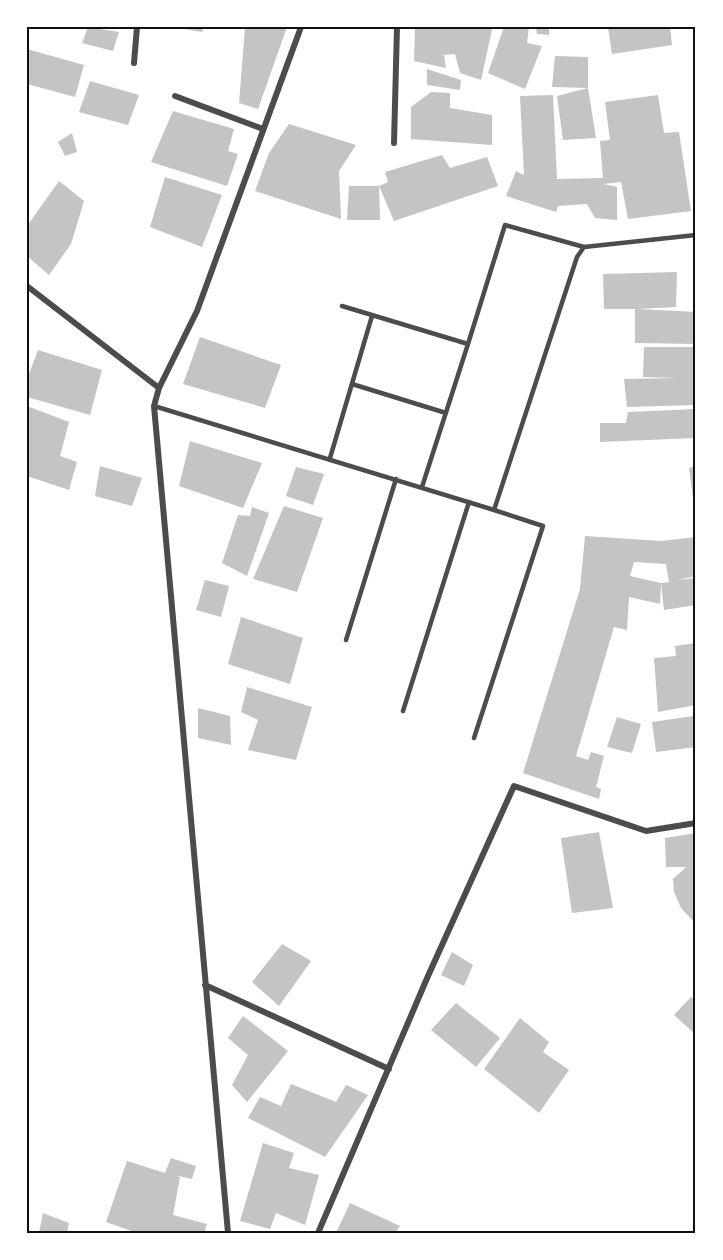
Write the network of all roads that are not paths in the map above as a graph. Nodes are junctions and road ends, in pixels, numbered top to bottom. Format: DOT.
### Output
graph roads {
  1 [pos="137,27"];
  2 [pos="301,27"];
  3 [pos="397,27"];
  4 [pos="134,63"];
  5 [pos="175,96"];
  6 [pos="263,129"];
  7 [pos="394,143"];
  8 [pos="696,235"];
  9 [pos="584,248"];
  10 [pos="27,285"];
  11 [pos="342,306"];
  12 [pos="372,316"];
  13 [pos="468,344"];
  14 [pos="352,384"];
  15 [pos="159,388"];
  16 [pos="154,406"];
  17 [pos="446,413"];
  18 [pos="330,458"];
  19 [pos="396,479"];
  20 [pos="422,487"];
  21 [pos="469,502"];
  22 [pos="494,510"];
  23 [pos="346,640"];
  24 [pos="403,711"];
  25 [pos="474,738"];
  26 [pos="696,823"];
  27 [pos="205,985"];
  28 [pos="388,1069"];
  29 [pos="228,1233"];
  30 [pos="318,1233"];
  1 -- 4 [label="street"];
  2 -- 6 [label="street"];
  3 -- 7 [label="street"];
  5 -- 6 [label="street"];
  6 -- 15 [label="street"];
  8 -- 9 [label="lane"];
  9 -- 13 [label="lane"];
  9 -- 22 [label="lane"];
  10 -- 15 [label="street"];
  11 -- 12 [label="lane"];
  12 -- 13 [label="lane"];
  12 -- 14 [label="lane"];
  13 -- 17 [label="lane"];
  14 -- 17 [label="lane"];
  14 -- 18 [label="lane"];
  15 -- 16 [label="street"];
  16 -- 18 [label="lane"];
  16 -- 27 [label="street"];
  17 -- 20 [label="lane"];
  18 -- 19 [label="lane"];
  19 -- 20 [label="lane"];
  19 -- 23 [label="lane"];
  20 -- 21 [label="lane"];
  21 -- 22 [label="lane"];
  21 -- 24 [label="lane"];
  22 -- 25 [label="lane"];
  26 -- 28 [label="street"];
  27 -- 28 [label="street"];
  27 -- 29 [label="street"];
  28 -- 30 [label="street"];
}
